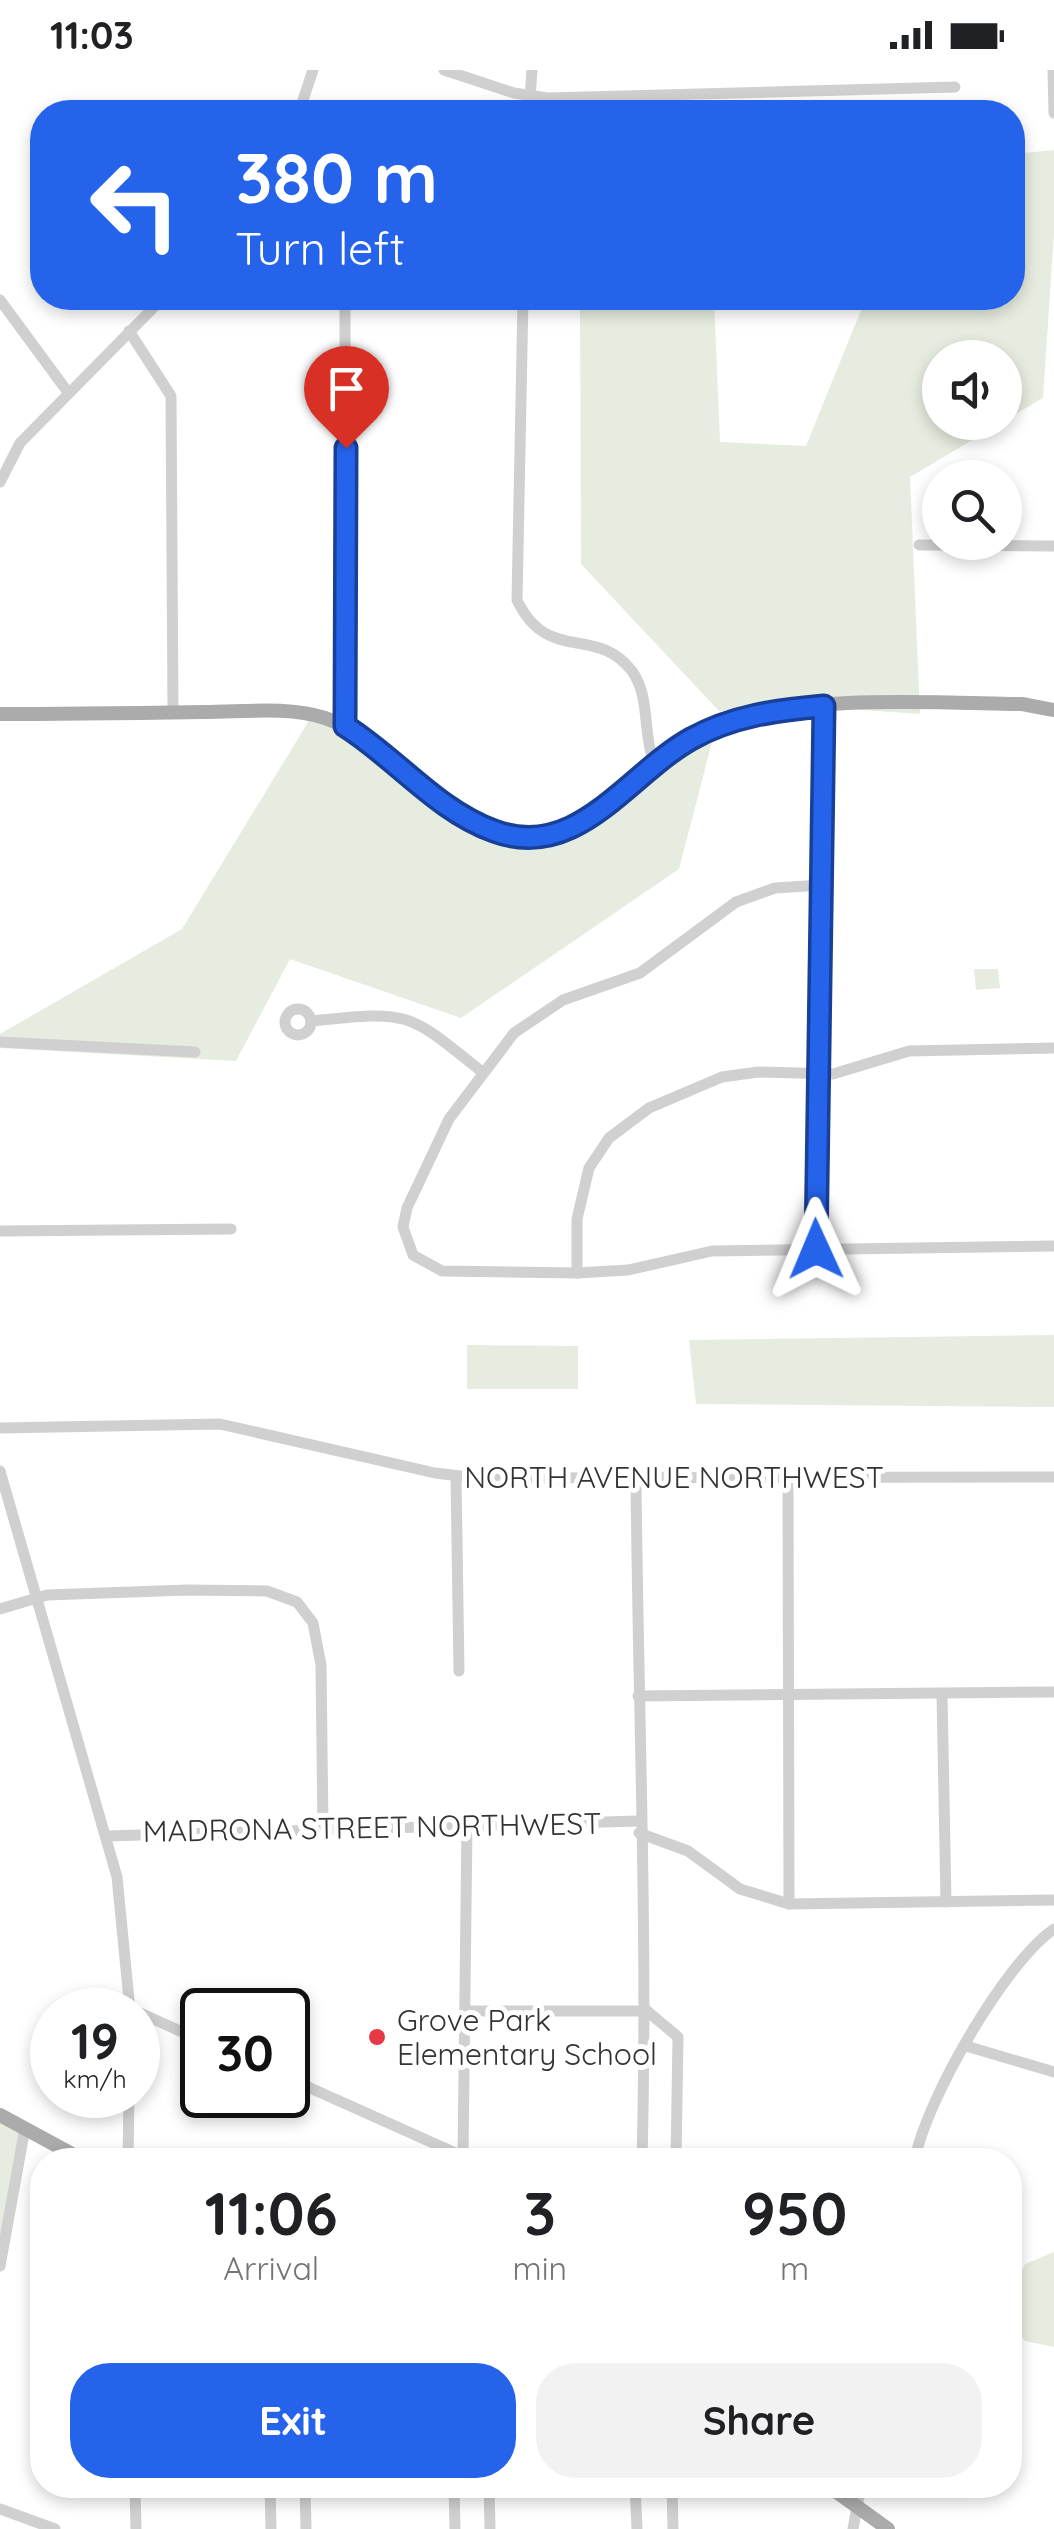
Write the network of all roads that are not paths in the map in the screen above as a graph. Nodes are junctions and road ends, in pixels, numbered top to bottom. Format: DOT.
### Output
graph roads {
  1 [pos="313,70"];
  2 [pos="444,70"];
  3 [pos="532,70"];
  4 [pos="1053,70"];
  5 [pos="955,88"];
  6 [pos="530,96"];
  7 [pos="304,100"];
  8 [pos="530,100"];
  9 [pos="1054,113"];
  10 [pos="0,300"];
  11 [pos="151,310"];
  12 [pos="345,310"];
  13 [pos="523,310"];
  14 [pos="129,331"];
  15 [pos="67,391"];
  16 [pos="0,482"];
  17 [pos="919,545"];
  18 [pos="1054,546"];
  19 [pos="824,706"];
  20 [pos="1054,710"];
  21 [pos="173,712"];
  22 [pos="0,714"];
  23 [pos="345,726"];
  24 [pos="654,763"];
  25 [pos="822,885"];
  26 [pos="312,1020"];
  27 [pos="0,1042"];
  28 [pos="1054,1048"];
  29 [pos="195,1052"];
  30 [pos="482,1072"];
  31 [pos="816,1074"];
  32 [pos="231,1229"];
  33 [pos="0,1231"];
  34 [pos="1054,1246"];
  35 [pos="816,1249"];
  36 [pos="578,1273"];
  37 [pos="0,1428"];
  38 [pos="0,1470"];
  39 [pos="456,1477"];
  40 [pos="1054,1477"];
  41 [pos="636,1478"];
  42 [pos="788,1478"];
  43 [pos="38,1598"];
  44 [pos="0,1609"];
  45 [pos="459,1672"];
  46 [pos="1054,1692"];
  47 [pos="942,1694"];
  48 [pos="638,1696"];
  49 [pos="788,1696"];
  50 [pos="467,1825"];
  51 [pos="638,1827"];
  52 [pos="323,1828"];
  53 [pos="107,1836"];
  54 [pos="1054,1900"];
  55 [pos="946,1902"];
  56 [pos="789,1904"];
  57 [pos="1054,1929"];
  58 [pos="130,1988"];
  59 [pos="467,2010"];
  60 [pos="647,2011"];
  61 [pos="966,2046"];
  62 [pos="1054,2072"];
  63 [pos="310,2088"];
  64 [pos="0,2115"];
  65 [pos="129,2118"];
  66 [pos="25,2128"];
  67 [pos="61,2148"];
  68 [pos="128,2148"];
  69 [pos="445,2148"];
  70 [pos="467,2148"];
  71 [pos="642,2148"];
  72 [pos="676,2148"];
  73 [pos="919,2148"];
  74 [pos="0,2266"];
  75 [pos="135,2498"];
  76 [pos="270,2498"];
  77 [pos="305,2498"];
  78 [pos="454,2498"];
  79 [pos="489,2498"];
  80 [pos="636,2498"];
  81 [pos="672,2498"];
  82 [pos="847,2498"];
  83 [pos="859,2498"];
  84 [pos="858,2505"];
  85 [pos="0,2509"];
  86 [pos="55,2529"];
  87 [pos="136,2529"];
  88 [pos="271,2529"];
  89 [pos="306,2529"];
  90 [pos="455,2529"];
  91 [pos="490,2529"];
  92 [pos="637,2529"];
  93 [pos="673,2529"];
  94 [pos="853,2529"];
  95 [pos="888,2529"];
  1 -- 7 [label="street"];
  2 -- 6 [label="street"];
  3 -- 6 [label="street"];
  4 -- 9 [label="street"];
  5 -- 6 [label="street"];
  6 -- 8 [label="street"];
  10 -- 15 [label="street"];
  11 -- 14 [label="street"];
  12 -- 23 [label="street"];
  13 -- 24 [label="street"];
  14 -- 15 [label="street"];
  14 -- 21 [label="street"];
  15 -- 16 [label="street"];
  17 -- 18 [label="street"];
  19 -- 20 [label="main road"];
  19 -- 24 [label="main road"];
  19 -- 25 [label="street"];
  21 -- 22 [label="main road"];
  21 -- 23 [label="main road"];
  23 -- 24 [label="main road"];
  25 -- 30 [label="street"];
  25 -- 31 [label="street"];
  26 -- 30 [label="street"];
  27 -- 29 [label="street"];
  28 -- 31 [label="street"];
  30 -- 36 [label="street"];
  31 -- 35 [label="street"];
  31 -- 36 [label="street"];
  32 -- 33 [label="street"];
  34 -- 35 [label="street"];
  35 -- 36 [label="street"];
  37 -- 39 [label="street, NORTH AVENUE NORTHWEST"];
  38 -- 43 [label="street"];
  39 -- 41 [label="street, NORTH AVENUE NORTHWEST"];
  39 -- 45 [label="street"];
  40 -- 42 [label="street, NORTH AVENUE NORTHWEST"];
  41 -- 42 [label="street, NORTH AVENUE NORTHWEST"];
  41 -- 48 [label="street"];
  42 -- 49 [label="street"];
  43 -- 44 [label="street"];
  43 -- 52 [label="street"];
  43 -- 53 [label="street"];
  46 -- 47 [label="street"];
  47 -- 49 [label="street"];
  47 -- 55 [label="street"];
  48 -- 49 [label="street"];
  48 -- 51 [label="street"];
  49 -- 56 [label="street"];
  50 -- 51 [label="street, MADRONA STREET NORTHWEST"];
  50 -- 52 [label="street, MADRONA STREET NORTHWEST"];
  50 -- 59 [label="street"];
  51 -- 56 [label="street, MADRONA STREET NORTHWEST"];
  51 -- 60 [label="street"];
  52 -- 53 [label="street, MADRONA STREET NORTHWEST"];
  53 -- 58 [label="street"];
  54 -- 55 [label="street, MADRONA STREET NORTHWEST"];
  55 -- 56 [label="street, MADRONA STREET NORTHWEST"];
  57 -- 61 [label="street"];
  59 -- 60 [label="street"];
  59 -- 70 [label="street"];
  60 -- 71 [label="street"];
  60 -- 72 [label="street"];
  61 -- 62 [label="street"];
  61 -- 73 [label="street"];
  63 -- 69 [label="street"];
  64 -- 66 [label="main road"];
  65 -- 68 [label="street"];
  66 -- 67 [label="main road"];
  66 -- 74 [label="street"];
  75 -- 87 [label="street"];
  76 -- 88 [label="street"];
  77 -- 89 [label="street"];
  78 -- 90 [label="street"];
  79 -- 91 [label="street"];
  80 -- 92 [label="street"];
  81 -- 93 [label="street"];
  82 -- 84 [label="main road"];
  83 -- 84 [label="street"];
  84 -- 94 [label="street"];
  84 -- 95 [label="main road"];
  85 -- 86 [label="street"];
}
